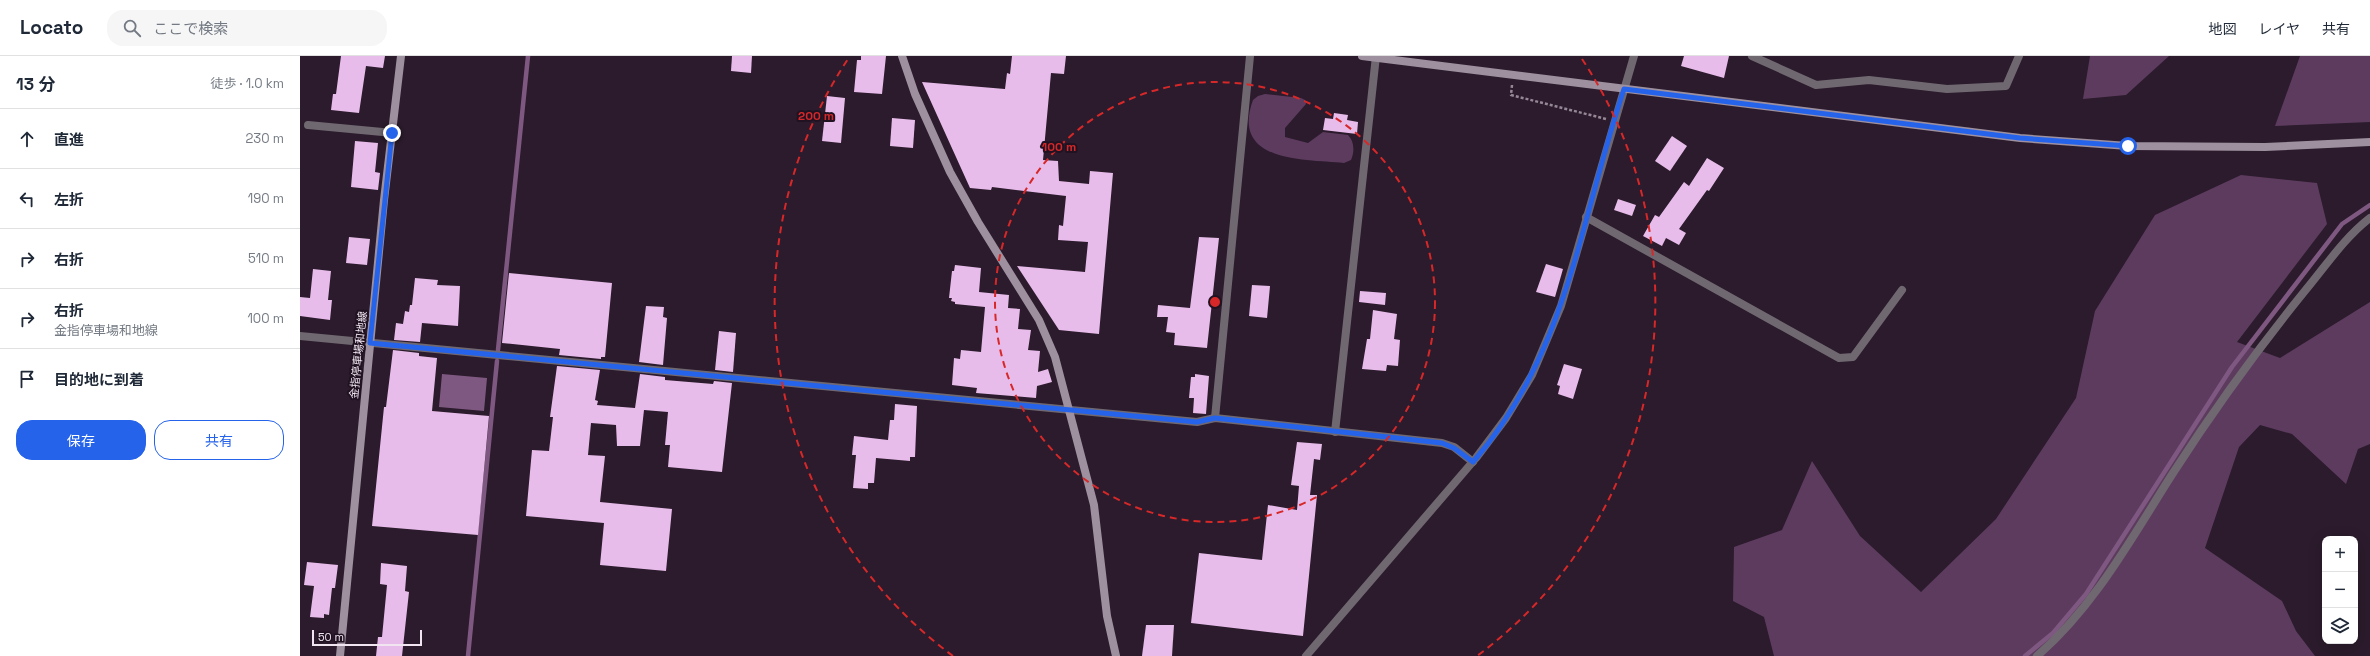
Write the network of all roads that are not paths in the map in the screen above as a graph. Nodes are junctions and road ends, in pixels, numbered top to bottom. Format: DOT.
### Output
graph roads {
  1 [pos="401,56"];
  2 [pos="902,56"];
  3 [pos="1250,56"];
  4 [pos="1362,56"];
  5 [pos="1634,56"];
  6 [pos="1752,56"];
  7 [pos="2019,56"];
  8 [pos="1376,57"];
  9 [pos="1624,89"];
  10 [pos="308,125"];
  11 [pos="392,133"];
  12 [pos="2370,142"];
  13 [pos="1586,218"];
  14 [pos="2370,218"];
  15 [pos="1902,290"];
  16 [pos="300,336"];
  17 [pos="370,343"];
  18 [pos="1070,409"];
  19 [pos="1215,418"];
  20 [pos="1335,432"];
  21 [pos="1473,462"];
  22 [pos="340,656"];
  23 [pos="1116,656"];
  24 [pos="1306,656"];
  25 [pos="2037,656"];
  1 -- 11 [label="street, 金指停車場和地線"];
  2 -- 18 [label="street"];
  3 -- 19 [label="street"];
  4 -- 8 [label="street"];
  5 -- 9 [label="street"];
  6 -- 7 [label="street"];
  8 -- 9 [label="street"];
  8 -- 20 [label="street"];
  9 -- 12 [label="street"];
  9 -- 13 [label="street"];
  10 -- 11 [label="street"];
  11 -- 17 [label="street, 金指停車場和地線"];
  13 -- 15 [label="street"];
  13 -- 21 [label="street"];
  14 -- 25 [label="street"];
  16 -- 17 [label="street"];
  17 -- 18 [label="street"];
  17 -- 22 [label="street, 金指停車場和地線"];
  18 -- 19 [label="street"];
  18 -- 23 [label="street"];
  19 -- 20 [label="street"];
  20 -- 21 [label="street"];
  21 -- 24 [label="street"];
}
